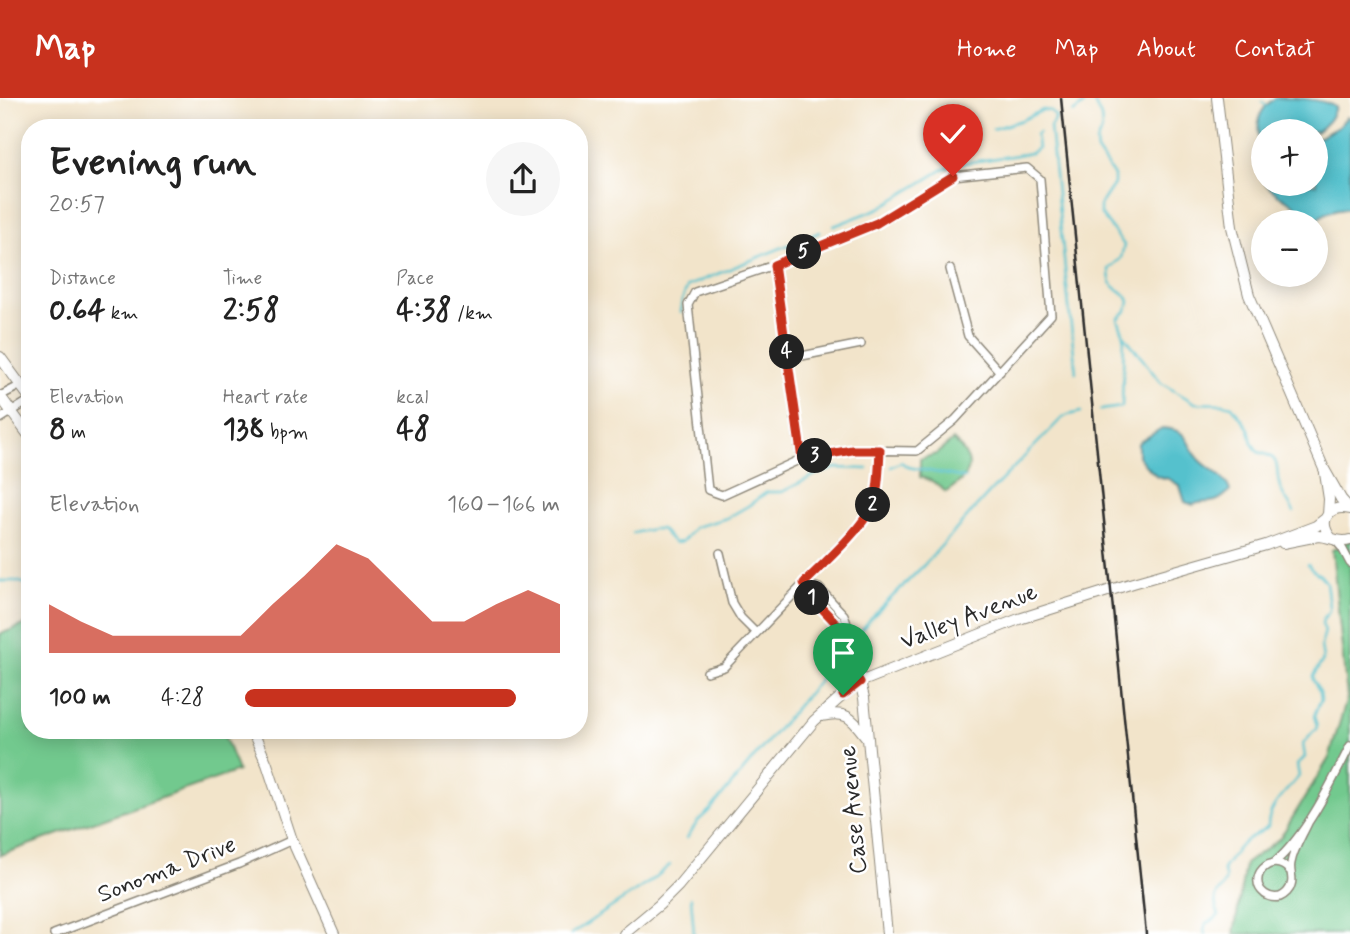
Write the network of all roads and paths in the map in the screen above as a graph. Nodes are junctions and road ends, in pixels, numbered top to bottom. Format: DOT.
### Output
graph roads {
  1 [pos="1217,98"];
  2 [pos="774,265"];
  3 [pos="950,269"];
  4 [pos="861,344"];
  5 [pos="0,357"];
  6 [pos="788,359"];
  7 [pos="1000,372"];
  8 [pos="21,385"];
  9 [pos="0,396"];
  10 [pos="21,405"];
  11 [pos="11,411"];
  12 [pos="0,419"];
  13 [pos="21,425"];
  14 [pos="880,450"];
  15 [pos="802,459"];
  16 [pos="1324,469"];
  17 [pos="1350,509"];
  18 [pos="1327,517"];
  19 [pos="1334,540"];
  20 [pos="1350,540"];
  21 [pos="1266,545"];
  22 [pos="720,553"];
  23 [pos="1350,563"];
  24 [pos="804,583"];
  25 [pos="756,633"];
  26 [pos="707,672"];
  27 [pos="860,682"];
  28 [pos="818,717"];
  29 [pos="256,739"];
  30 [pos="868,739"];
  31 [pos="1350,746"];
  32 [pos="1308,823"];
  33 [pos="292,840"];
  34 [pos="1273,863"];
  35 [pos="1290,871"];
  36 [pos="54,934"];
  37 [pos="334,934"];
  38 [pos="624,934"];
  39 [pos="887,934"];
  1 -- 16 [label="street"];
  2 -- 6 [label="street"];
  2 -- 7 [label="street"];
  2 -- 15 [label="street"];
  3 -- 7 [label="street"];
  4 -- 6 [label="street"];
  5 -- 8 [label="street"];
  6 -- 15 [label="street"];
  7 -- 14 [label="street"];
  8 -- 9 [label="street"];
  9 -- 11 [label="street"];
  10 -- 11 [label="street"];
  11 -- 12 [label="street"];
  11 -- 13 [label="street"];
  14 -- 15 [label="street"];
  14 -- 24 [label="street"];
  16 -- 17 [label="street"];
  16 -- 18 [label="street"];
  17 -- 18 [label="street, Valley Avenue"];
  18 -- 19 [label="street"];
  18 -- 21 [label="street, Valley Avenue"];
  19 -- 20 [label="street, Valley Avenue"];
  19 -- 21 [label="street, Valley Avenue"];
  19 -- 23 [label="street"];
  21 -- 27 [label="street, Valley Avenue"];
  22 -- 25 [label="street"];
  24 -- 25 [label="street"];
  24 -- 27 [label="street, Case Avenue"];
  24 -- 27 [label="street, Case Avenue"];
  25 -- 26 [label="street"];
  27 -- 28 [label="street, Valley Avenue"];
  27 -- 30 [label="street, Case Avenue"];
  28 -- 30 [label="street"];
  28 -- 38 [label="street, Valley Avenue"];
  29 -- 33 [label="street"];
  30 -- 39 [label="street, Case Avenue"];
  31 -- 32 [label="street"];
  32 -- 34 [label="street"];
  32 -- 35 [label="street"];
  33 -- 36 [label="street, Sonoma Drive"];
  33 -- 37 [label="street"];
  34 -- 35 [label="street"];
  34 -- 35 [label="street"];
}
